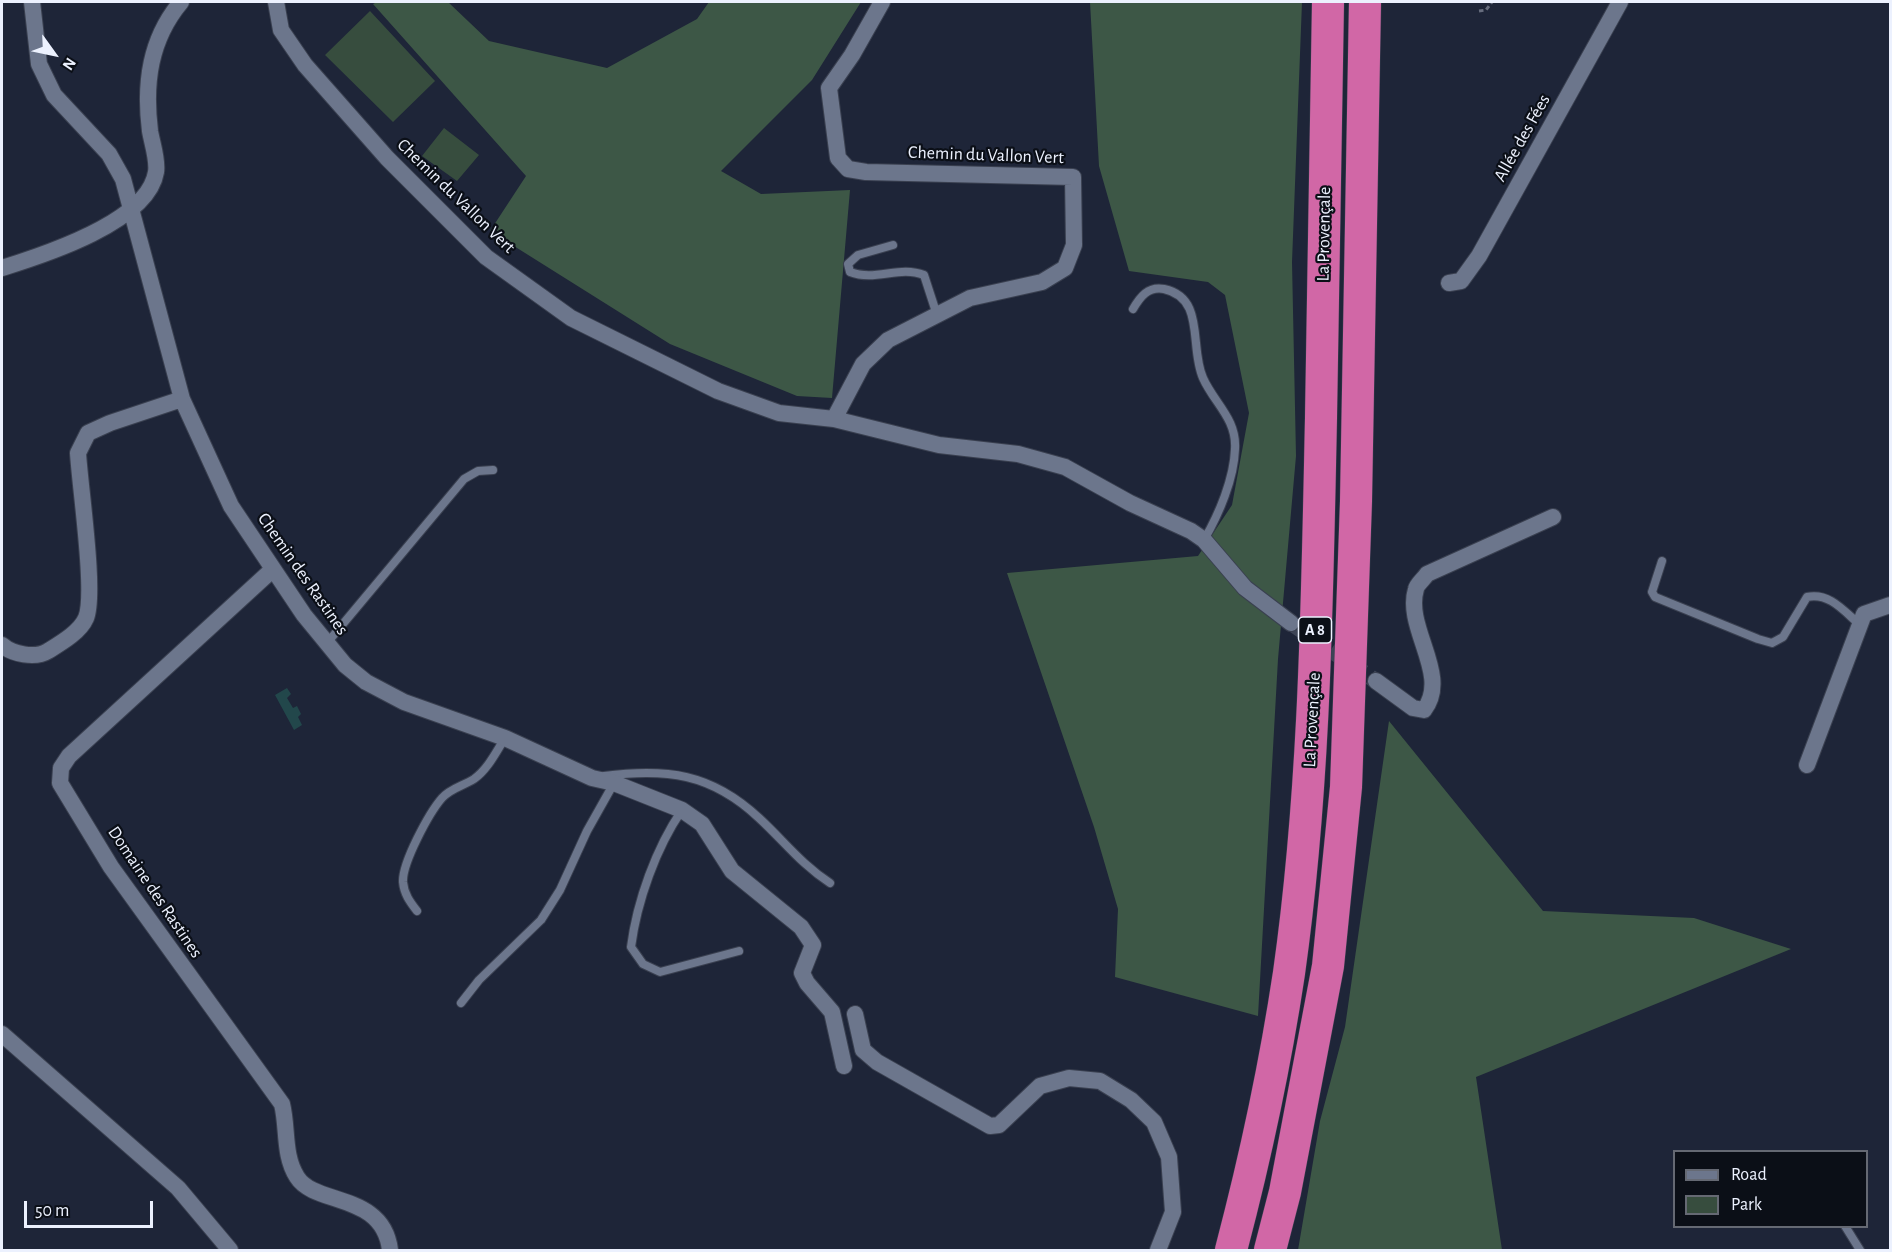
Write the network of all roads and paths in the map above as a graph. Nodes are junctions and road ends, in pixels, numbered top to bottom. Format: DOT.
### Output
graph roads {
  1 [pos="32,2"];
  2 [pos="276,2"];
  3 [pos="882,2"];
  4 [pos="1328,2"];
  5 [pos="1365,2"];
  6 [pos="1492,2"];
  7 [pos="1620,2"];
  8 [pos="173,6"];
  9 [pos="1479,11"];
  10 [pos="131,209"];
  11 [pos="893,245"];
  12 [pos="2,268"];
  13 [pos="1449,284"];
  14 [pos="1133,309"];
  15 [pos="937,315"];
  16 [pos="182,399"];
  17 [pos="834,419"];
  18 [pos="493,470"];
  19 [pos="1552,517"];
  20 [pos="1204,540"];
  21 [pos="1662,561"];
  22 [pos="273,570"];
  23 [pos="1890,605"];
  24 [pos="1291,623"];
  25 [pos="1859,624"];
  26 [pos="327,643"];
  27 [pos="2,645"];
  28 [pos="1376,681"];
  29 [pos="505,738"];
  30 [pos="1807,765"];
  31 [pos="592,778"];
  32 [pos="614,783"];
  33 [pos="682,810"];
  34 [pos="830,883"];
  35 [pos="417,911"];
  36 [pos="739,951"];
  37 [pos="461,1003"];
  38 [pos="855,1014"];
  39 [pos="2,1034"];
  40 [pos="844,1066"];
  41 [pos="1846,1228"];
  42 [pos="230,1251"];
  43 [pos="390,1251"];
  44 [pos="1158,1251"];
  45 [pos="1231,1251"];
  46 [pos="1270,1251"];
  47 [pos="1860,1251"];
  1 -- 10 [label="street, Chemin des Rastines"];
  2 -- 17 [label="street, Chemin du Vallon Vert"];
  3 -- 15 [label="street, Chemin du Vallon Vert"];
  4 -- 45 [label="highway, La Provençale / A 8"];
  5 -- 46 [label="highway, La Provençale / A 8"];
  6 -- 9 [label="path"];
  7 -- 13 [label="street, Allée des Fées"];
  8 -- 10 [label="street"];
  10 -- 12 [label="street"];
  10 -- 16 [label="street, Chemin des Rastines"];
  11 -- 15 [label="lane"];
  14 -- 20 [label="lane"];
  15 -- 17 [label="street, Chemin du Vallon Vert"];
  16 -- 22 [label="street, Chemin des Rastines"];
  16 -- 27 [label="street"];
  17 -- 20 [label="street, Chemin du Vallon Vert"];
  18 -- 26 [label="lane"];
  19 -- 28 [label="street"];
  20 -- 24 [label="street, Chemin du Vallon Vert"];
  21 -- 25 [label="lane"];
  22 -- 26 [label="street, Chemin des Rastines"];
  22 -- 43 [label="street, Domaine des Rastines"];
  23 -- 25 [label="street"];
  25 -- 30 [label="street"];
  26 -- 29 [label="street, Chemin des Rastines"];
  29 -- 31 [label="street, Chemin des Rastines"];
  29 -- 35 [label="lane"];
  31 -- 32 [label="street, Chemin des Rastines"];
  31 -- 34 [label="lane"];
  32 -- 33 [label="street, Chemin des Rastines"];
  32 -- 37 [label="lane"];
  33 -- 36 [label="lane"];
  33 -- 40 [label="street, Chemin des Rastines"];
  38 -- 44 [label="street"];
  39 -- 42 [label="street"];
  41 -- 47 [label="lane"];
}
